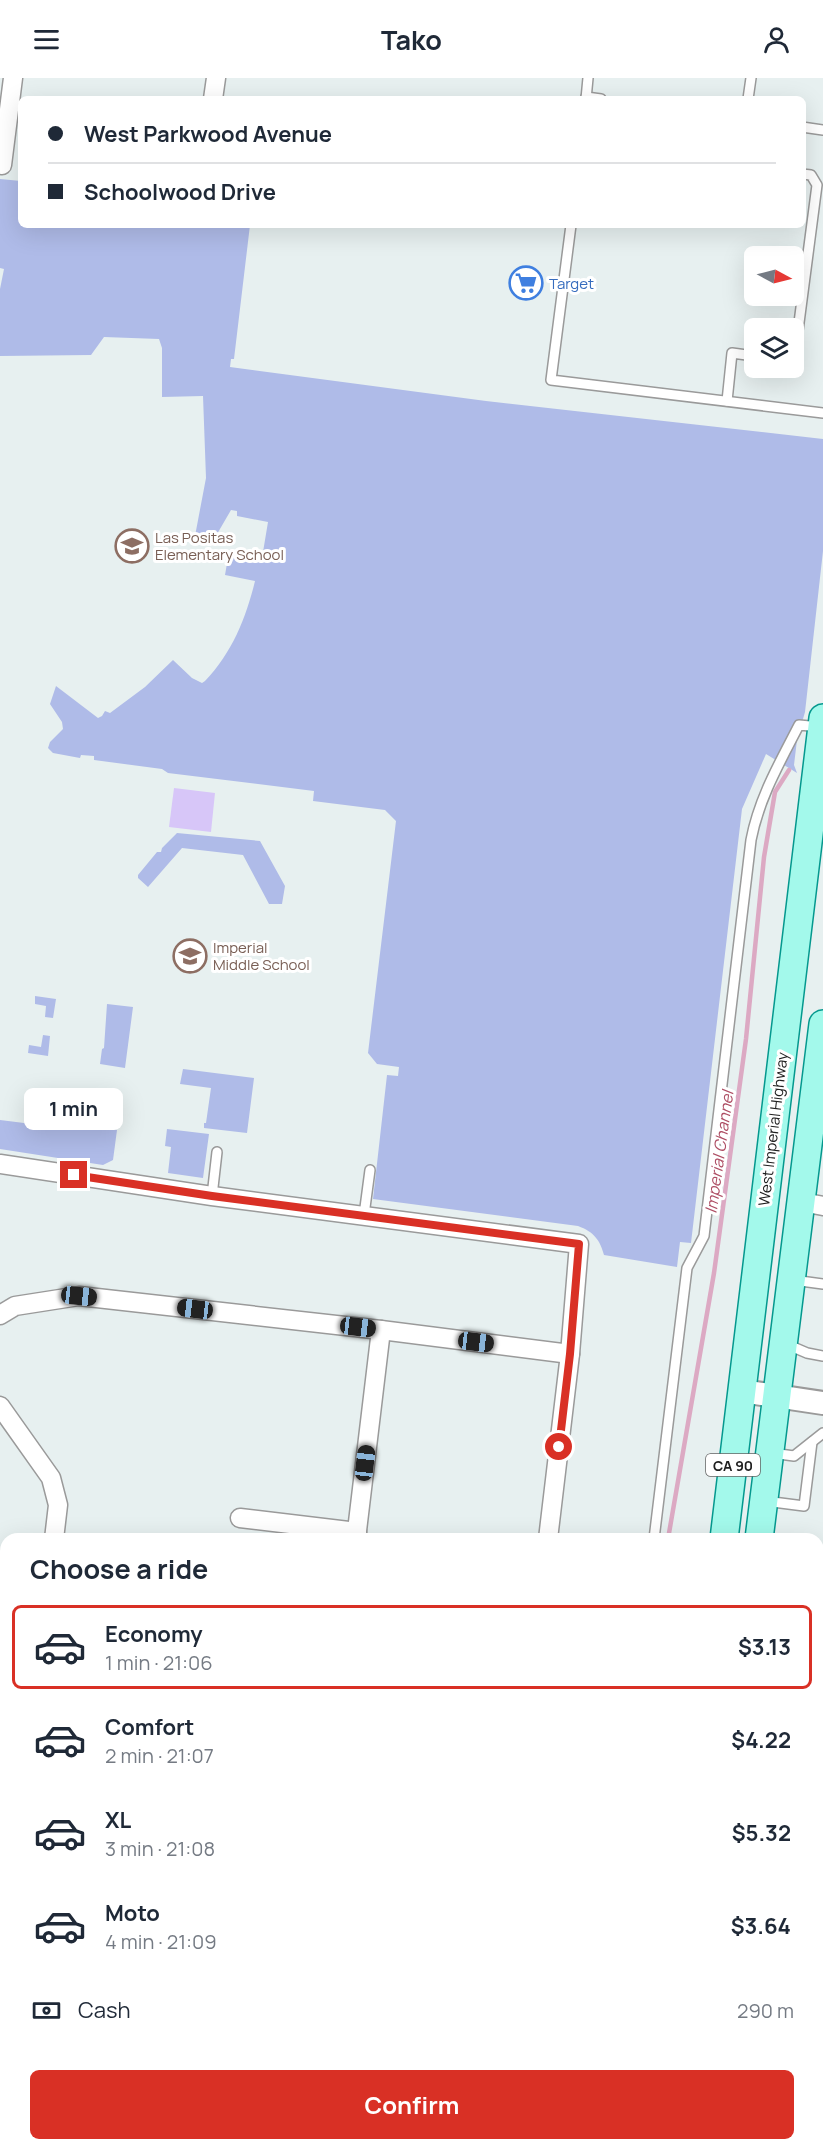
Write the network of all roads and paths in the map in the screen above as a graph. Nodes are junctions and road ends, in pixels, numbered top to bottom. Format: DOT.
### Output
graph roads {
  1 [pos="13,78"];
  2 [pos="216,78"];
  3 [pos="588,78"];
  4 [pos="751,78"];
  5 [pos="213,96"];
  6 [pos="586,96"];
  7 [pos="748,96"];
  8 [pos="15,106"];
  9 [pos="806,128"];
  10 [pos="823,130"];
  11 [pos="2,165"];
  12 [pos="806,174"];
  13 [pos="571,228"];
  14 [pos="800,318"];
  15 [pos="744,355"];
  16 [pos="726,401"];
  17 [pos="823,413"];
  18 [pos="823,724"];
  19 [pos="820,760"];
  20 [pos="823,1024"];
  21 [pos="217,1152"];
  22 [pos="0,1164"];
  23 [pos="370,1170"];
  24 [pos="212,1196"];
  25 [pos="812,1204"];
  26 [pos="364,1215"];
  27 [pos="791,1280"];
  28 [pos="823,1284"];
  29 [pos="0,1315"];
  30 [pos="381,1330"];
  31 [pos="783,1343"];
  32 [pos="570,1354"];
  33 [pos="823,1356"];
  34 [pos="742,1391"];
  35 [pos="777,1396"];
  36 [pos="823,1403"];
  37 [pos="0,1406"];
  38 [pos="823,1433"];
  39 [pos="812,1446"];
  40 [pos="823,1452"];
  41 [pos="770,1453"];
  42 [pos="764,1501"];
  43 [pos="240,1518"];
  44 [pos="55,1533"];
  45 [pos="342,1533"];
  46 [pos="356,1533"];
  47 [pos="549,1533"];
  48 [pos="655,1533"];
  49 [pos="725,1533"];
  50 [pos="760,1533"];
  1 -- 8 [label="street"];
  2 -- 5 [label="street"];
  3 -- 6 [label="lane"];
  4 -- 7 [label="lane"];
  8 -- 11 [label="street"];
  9 -- 10 [label="lane"];
  12 -- 14 [label="lane"];
  13 -- 16 [label="lane"];
  15 -- 16 [label="lane"];
  16 -- 17 [label="lane"];
  18 -- 19 [label="main road, West Imperial Highway / CA 90"];
  18 -- 48 [label="lane"];
  19 -- 34 [label="main road, West Imperial Highway / CA 90"];
  20 -- 25 [label="main road, CA 90"];
  21 -- 24 [label="lane"];
  22 -- 24 [label="street"];
  23 -- 26 [label="lane"];
  24 -- 26 [label="street"];
  25 -- 27 [label="main road, CA 90"];
  26 -- 32 [label="street"];
  27 -- 28 [label="lane"];
  27 -- 31 [label="main road, CA 90"];
  29 -- 30 [label="street"];
  30 -- 32 [label="street"];
  30 -- 46 [label="street"];
  31 -- 33 [label="lane"];
  31 -- 35 [label="main road, CA 90"];
  32 -- 47 [label="street"];
  34 -- 35 [label="street"];
  34 -- 49 [label="main road, West Imperial Highway / CA 90"];
  35 -- 36 [label="street"];
  35 -- 41 [label="main road, CA 90"];
  37 -- 44 [label="street"];
  38 -- 39 [label="lane"];
  39 -- 40 [label="lane"];
  39 -- 41 [label="lane"];
  39 -- 42 [label="lane"];
  41 -- 42 [label="main road, CA 90"];
  42 -- 50 [label="main road, CA 90"];
  43 -- 45 [label="street"];
}
